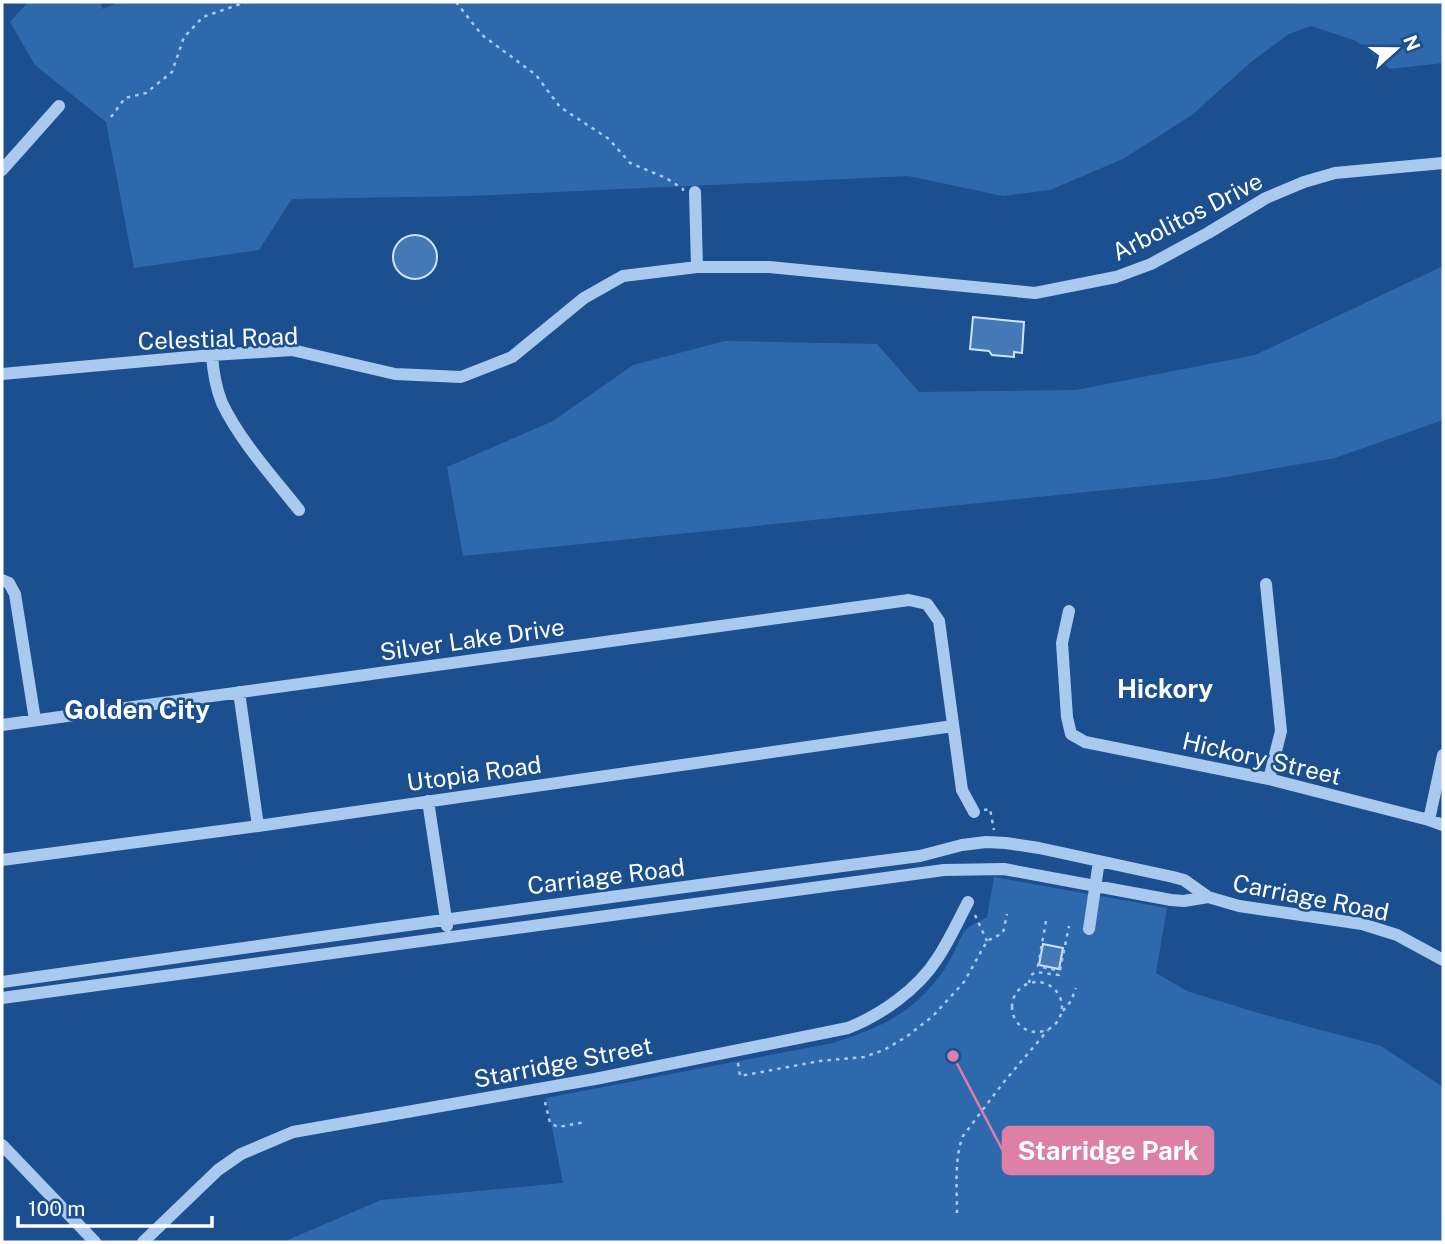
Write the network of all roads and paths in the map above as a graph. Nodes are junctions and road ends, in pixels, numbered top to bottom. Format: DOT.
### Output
graph roads {
  1 [pos="246,2"];
  2 [pos="456,2"];
  3 [pos="59,106"];
  4 [pos="111,117"];
  5 [pos="1443,163"];
  6 [pos="2,170"];
  7 [pos="695,195"];
  8 [pos="697,267"];
  9 [pos="212,355"];
  10 [pos="2,374"];
  11 [pos="299,510"];
  12 [pos="2,580"];
  13 [pos="1266,584"];
  14 [pos="1069,611"];
  15 [pos="239,692"];
  16 [pos="35,720"];
  17 [pos="2,724"];
  18 [pos="953,726"];
  19 [pos="1443,755"];
  20 [pos="1269,779"];
  21 [pos="428,801"];
  22 [pos="974,812"];
  23 [pos="1429,820"];
  24 [pos="1443,825"];
  25 [pos="258,826"];
  26 [pos="995,834"];
  27 [pos="907,857"];
  28 [pos="2,860"];
  29 [pos="1099,862"];
  30 [pos="910,874"];
  31 [pos="1095,887"];
  32 [pos="1208,897"];
  33 [pos="968,901"];
  34 [pos="446,919"];
  35 [pos="977,920"];
  36 [pos="1046,921"];
  37 [pos="1069,926"];
  38 [pos="1089,929"];
  39 [pos="448,937"];
  40 [pos="988,941"];
  41 [pos="228,951"];
  42 [pos="1443,960"];
  43 [pos="229,967"];
  44 [pos="1060,971"];
  45 [pos="2,982"];
  46 [pos="1029,983"];
  47 [pos="1076,988"];
  48 [pos="2,998"];
  49 [pos="1063,1011"];
  50 [pos="1048,1030"];
  51 [pos="543,1088"];
  52 [pos="585,1122"];
  53 [pos="2,1145"];
  54 [pos="957,1213"];
  55 [pos="95,1242"];
  56 [pos="143,1242"];
  1 -- 4 [label="path"];
  2 -- 7 [label="path"];
  3 -- 6 [label="street"];
  5 -- 8 [label="street, Arbolitos Drive"];
  7 -- 8 [label="street"];
  8 -- 9 [label="street, Celestial Road"];
  9 -- 10 [label="street, Celestial Road"];
  9 -- 11 [label="street"];
  12 -- 16 [label="street"];
  13 -- 20 [label="street"];
  14 -- 20 [label="street, Hickory Street"];
  15 -- 16 [label="street, Silver Lake Drive"];
  15 -- 18 [label="street, Silver Lake Drive"];
  15 -- 25 [label="street"];
  16 -- 17 [label="street, Silver Lake Drive"];
  18 -- 21 [label="street, Utopia Road"];
  18 -- 22 [label="street"];
  19 -- 23 [label="street"];
  20 -- 23 [label="street, Hickory Street"];
  21 -- 25 [label="street, Utopia Road"];
  21 -- 34 [label="street"];
  22 -- 26 [label="path"];
  23 -- 24 [label="street, Hickory Street"];
  25 -- 28 [label="street, Utopia Road"];
  27 -- 29 [label="street, Carriage Road"];
  27 -- 30 [label="street"];
  27 -- 34 [label="street, Carriage Road"];
  29 -- 31 [label="street"];
  29 -- 32 [label="street, Carriage Road"];
  30 -- 31 [label="street, Carriage Road"];
  30 -- 39 [label="street, Carriage Road"];
  31 -- 32 [label="street, Carriage Road"];
  31 -- 38 [label="street"];
  32 -- 42 [label="street, Carriage Road"];
  33 -- 51 [label="street, Starridge Street"];
  34 -- 39 [label="street"];
  34 -- 41 [label="street, Carriage Road"];
  35 -- 40 [label="path"];
  36 -- 44 [label="path"];
  37 -- 44 [label="path"];
  39 -- 43 [label="street, Carriage Road"];
  41 -- 43 [label="street"];
  41 -- 45 [label="street, Carriage Road"];
  43 -- 48 [label="street, Carriage Road"];
  44 -- 46 [label="path"];
  46 -- 49 [label="path"];
  46 -- 50 [label="path"];
  47 -- 49 [label="path"];
  49 -- 50 [label="path"];
  50 -- 54 [label="path"];
  51 -- 52 [label="path"];
  51 -- 56 [label="street, Starridge Street"];
  53 -- 55 [label="street"];
}
